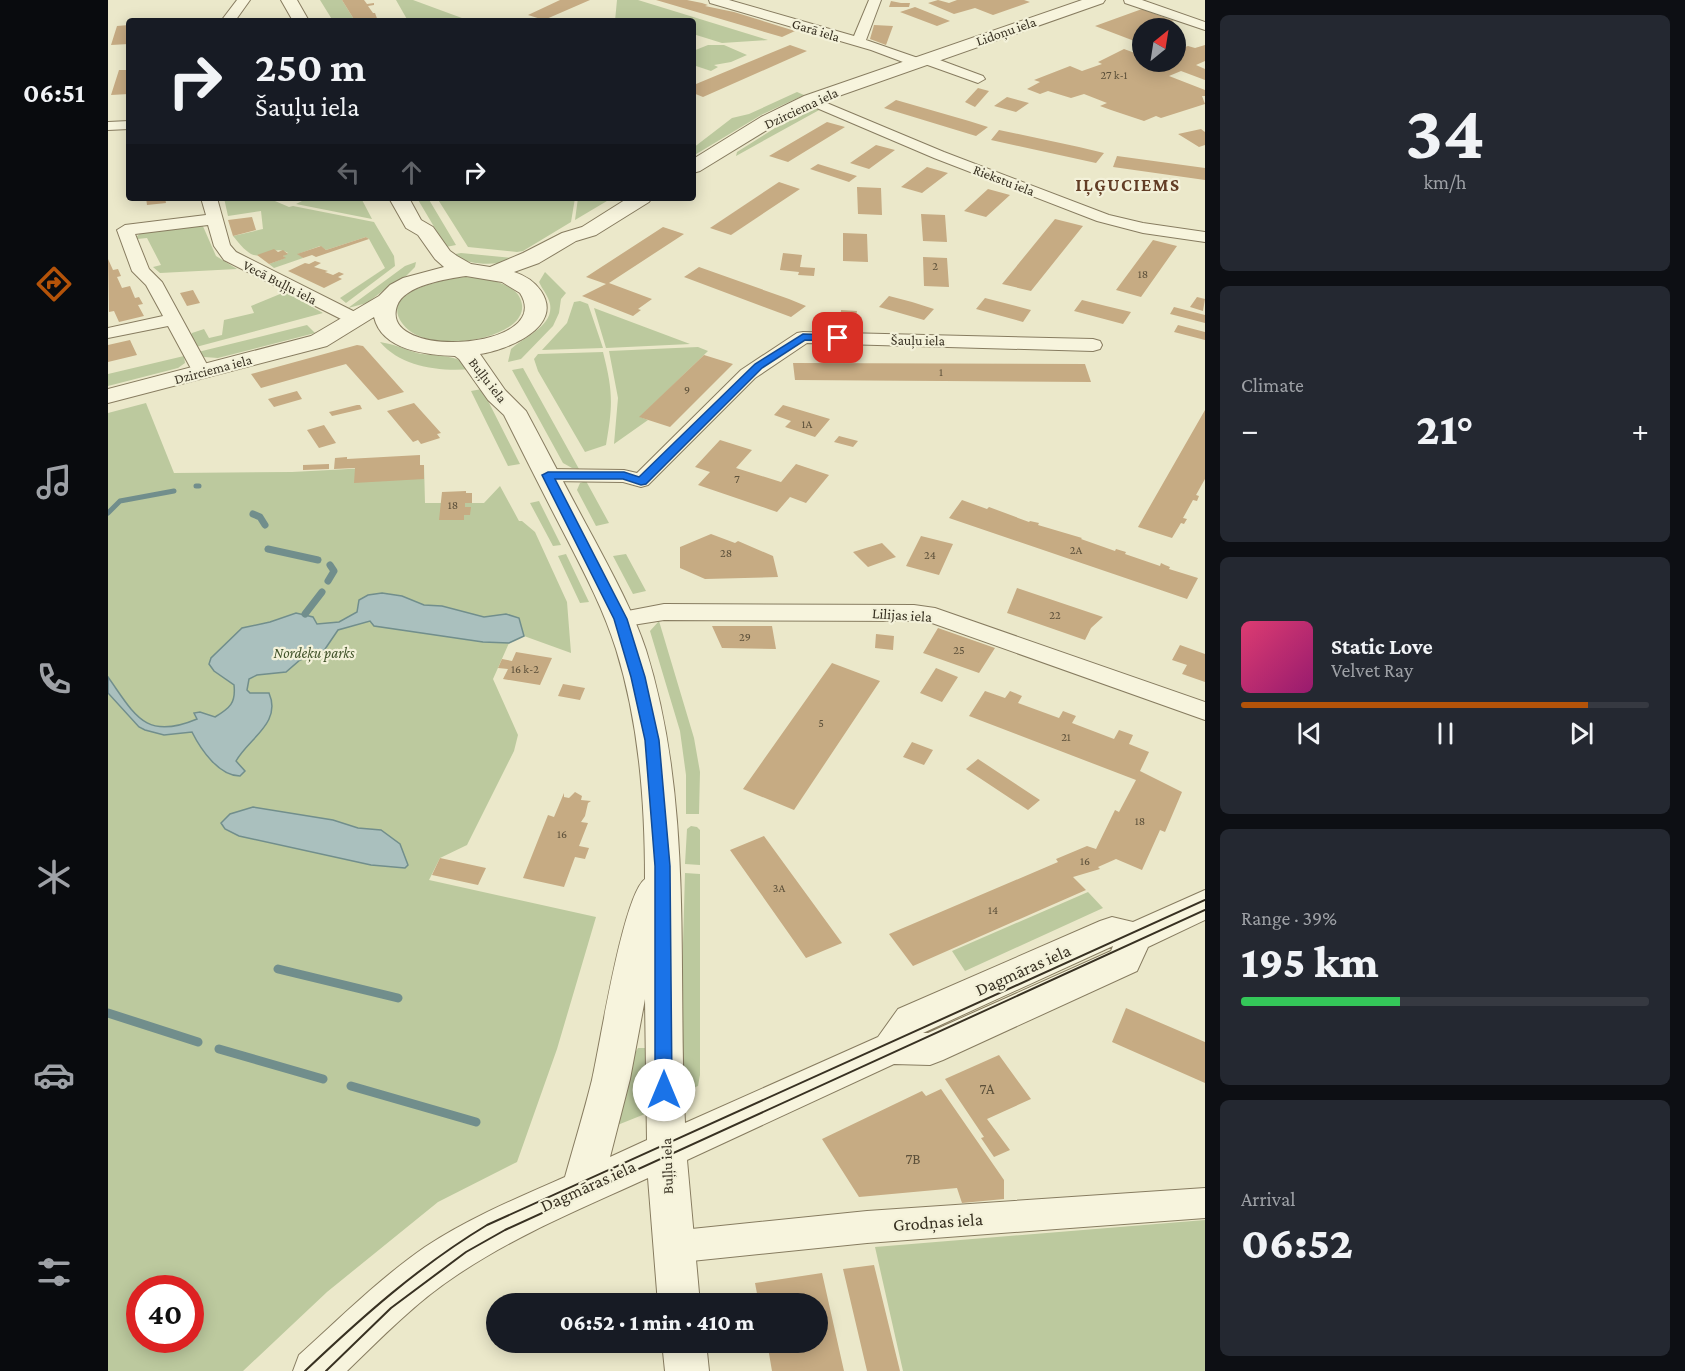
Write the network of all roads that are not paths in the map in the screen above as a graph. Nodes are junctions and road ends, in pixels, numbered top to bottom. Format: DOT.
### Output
graph roads {
  1 [pos="244,0"];
  2 [pos="289,0"];
  3 [pos="716,0"];
  4 [pos="875,0"];
  5 [pos="1097,0"];
  6 [pos="1130,0"];
  7 [pos="230,18"];
  8 [pos="299,18"];
  9 [pos="1205,26"];
  10 [pos="858,42"];
  11 [pos="920,61"];
  12 [pos="978,79"];
  13 [pos="810,100"];
  14 [pos="126,125"];
  15 [pos="108,126"];
  16 [pos="696,165"];
  17 [pos="210,201"];
  18 [pos="401,201"];
  19 [pos="637,201"];
  20 [pos="214,219"];
  21 [pos="413,224"];
  22 [pos="589,231"];
  23 [pos="1205,237"];
  24 [pos="466,270"];
  25 [pos="493,273"];
  26 [pos="421,278"];
  27 [pos="530,290"];
  28 [pos="386,301"];
  29 [pos="355,319"];
  30 [pos="172,320"];
  31 [pos="108,333"];
  32 [pos="399,336"];
  33 [pos="318,341"];
  34 [pos="498,342"];
  35 [pos="1093,345"];
  36 [pos="461,349"];
  37 [pos="202,372"];
  38 [pos="108,396"];
  39 [pos="514,411"];
  40 [pos="548,475"];
  41 [pos="620,619"];
  42 [pos="1205,711"];
  43 [pos="663,866"];
  44 [pos="1205,904"];
  45 [pos="667,1151"];
  46 [pos="582,1188"];
  47 [pos="1205,1203"];
  48 [pos="672,1247"];
  49 [pos="678,1293"];
  50 [pos="685,1353"];
  51 [pos="315,1371"];
  52 [pos="687,1371"];
  1 -- 7 [label="street"];
  2 -- 8 [label="street"];
  3 -- 10 [label="street, Garā iela"];
  4 -- 10 [label="street"];
  5 -- 11 [label="street, Lidoņu iela"];
  6 -- 9 [label="street"];
  10 -- 11 [label="street, Garā iela"];
  11 -- 12 [label="street, Garā iela"];
  11 -- 13 [label="street, Dzirciema iela"];
  13 -- 16 [label="street, Dzirciema iela"];
  13 -- 23 [label="street, Riekstu iela"];
  14 -- 15 [label="street"];
  17 -- 20 [label="street, Vecā Buļļu iela"];
  18 -- 21 [label="street"];
  19 -- 22 [label="street"];
  20 -- 29 [label="street, Vecā Buļļu iela"];
  20 -- 30 [label="street"];
  21 -- 24 [label="street"];
  21 -- 26 [label="street"];
  22 -- 25 [label="street"];
  22 -- 27 [label="street"];
  24 -- 25 [label="street"];
  24 -- 26 [label="street"];
  25 -- 27 [label="street"];
  26 -- 28 [label="street, Dzirciema iela"];
  27 -- 34 [label="street, Dzirciema iela"];
  28 -- 29 [label="street, Dzirciema iela"];
  28 -- 32 [label="street"];
  29 -- 33 [label="street, Dzirciema iela"];
  30 -- 31 [label="street"];
  30 -- 37 [label="street"];
  32 -- 33 [label="street, Dzirciema iela"];
  32 -- 36 [label="street, Dzirciema iela"];
  33 -- 37 [label="street, Dzirciema iela"];
  34 -- 36 [label="street, Dzirciema iela"];
  34 -- 39 [label="street, Buļļu iela"];
  35 -- 40 [label="street, Šauļu iela"];
  36 -- 39 [label="street, Buļļu iela"];
  37 -- 38 [label="street, Dzirciema iela"];
  39 -- 40 [label="street, Buļļu iela"];
  40 -- 41 [label="street, Buļļu iela"];
  41 -- 42 [label="street, Lilijas iela"];
  41 -- 43 [label="street, Buļļu iela"];
  43 -- 45 [label="street, Buļļu iela"];
  43 -- 46 [label="street"];
  44 -- 45 [label="street, Dagmāras iela"];
  45 -- 46 [label="street, Dagmāras iela"];
  45 -- 48 [label="street, Buļļu iela"];
  46 -- 51 [label="street, Dagmāras iela"];
  47 -- 48 [label="street, Grodņas iela"];
  48 -- 49 [label="street, Buļļu iela"];
  50 -- 52 [label="street"];
}
